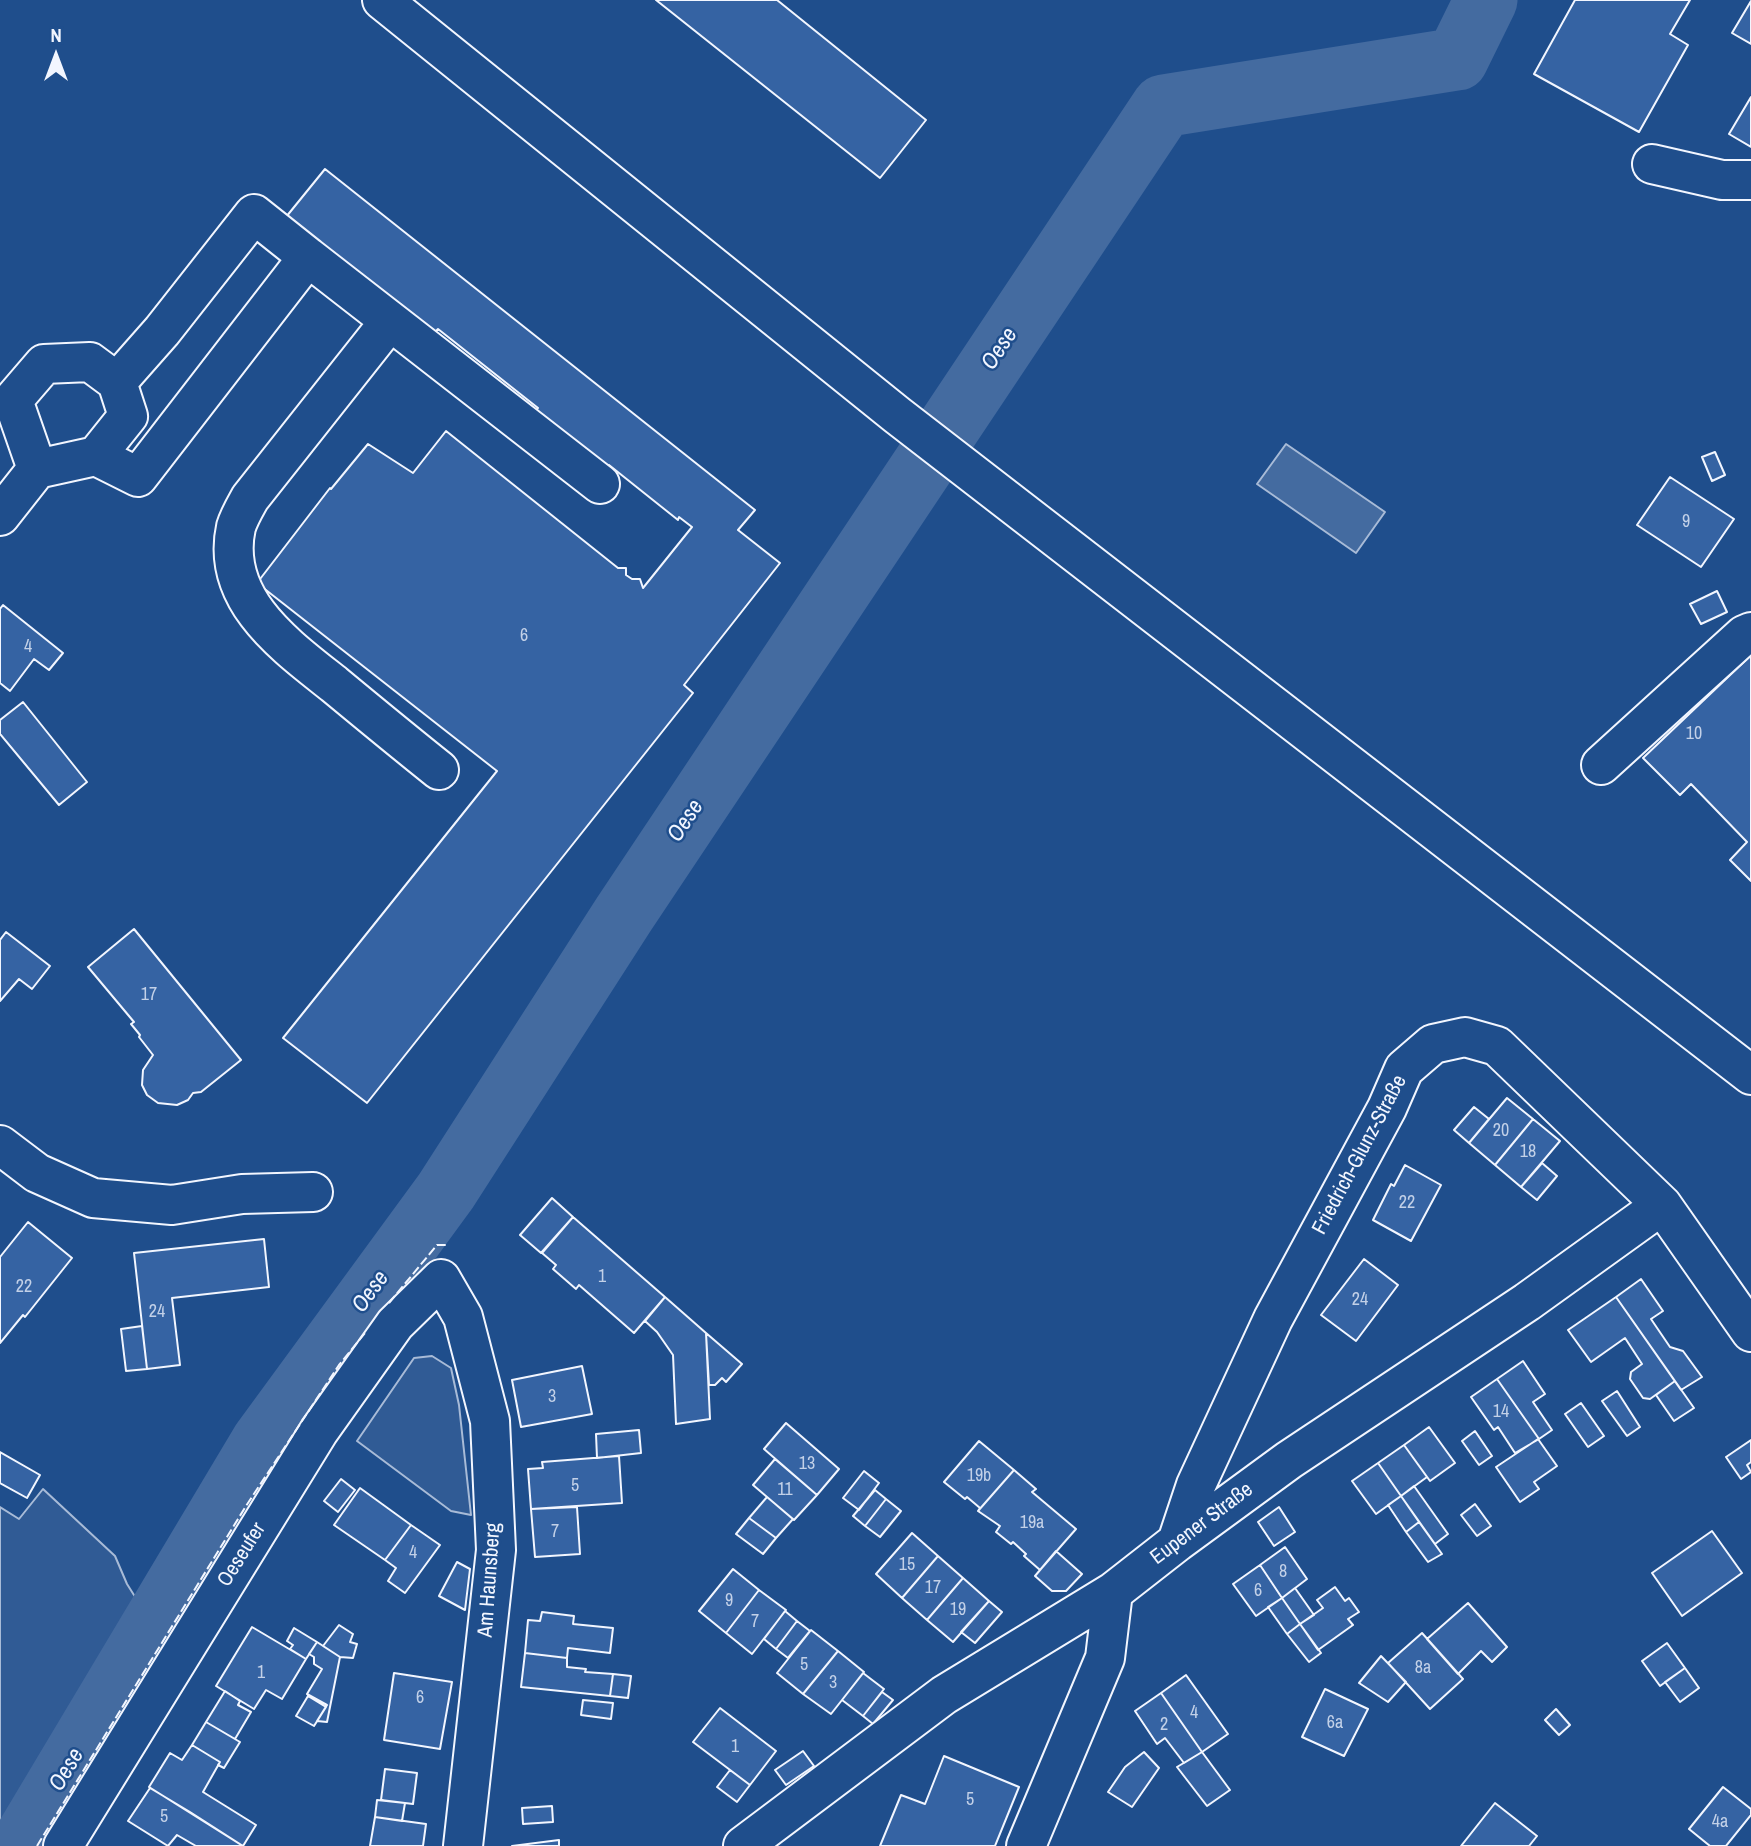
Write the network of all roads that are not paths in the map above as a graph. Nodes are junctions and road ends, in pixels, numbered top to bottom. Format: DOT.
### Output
graph roads {
  1 [pos="382,0"];
  2 [pos="1652,164"];
  3 [pos="1751,180"];
  4 [pos="308,257"];
  5 [pos="390,321"];
  6 [pos="117,382"];
  7 [pos="7,395"];
  8 [pos="96,456"];
  9 [pos="37,469"];
  10 [pos="600,484"];
  11 [pos="0,516"];
  12 [pos="1751,632"];
  13 [pos="1601,765"];
  14 [pos="439,770"];
  15 [pos="1751,1075"];
  16 [pos="0,1145"];
  17 [pos="313,1192"];
  18 [pos="1662,1205"];
  19 [pos="441,1279"];
  20 [pos="1751,1332"];
  21 [pos="1177,1542"];
  22 [pos="1113,1592"];
  23 [pos="63,1846"];
  24 [pos="463,1846"];
  25 [pos="743,1846"];
  26 [pos="1026,1846"];
  1 -- 15 [label="street"];
  2 -- 3 [label="street"];
  4 -- 5 [label="street"];
  4 -- 6 [label="street"];
  4 -- 8 [label="street"];
  5 -- 10 [label="street"];
  5 -- 14 [label="street"];
  6 -- 7 [label="street"];
  6 -- 8 [label="street"];
  7 -- 9 [label="street"];
  8 -- 9 [label="street"];
  9 -- 11 [label="street"];
  12 -- 13 [label="street"];
  16 -- 17 [label="street"];
  18 -- 20 [label="street, Friedrich-Glunz-Straße"];
  18 -- 21 [label="street, Eupener Straße"];
  18 -- 21 [label="street, Friedrich-Glunz-Straße"];
  19 -- 23 [label="street, Oeseufer"];
  19 -- 24 [label="street, Am Haunsberg"];
  21 -- 22 [label="street, Eupener Straße"];
  22 -- 25 [label="street, Eupener Straße"];
  22 -- 26 [label="street"];
}
